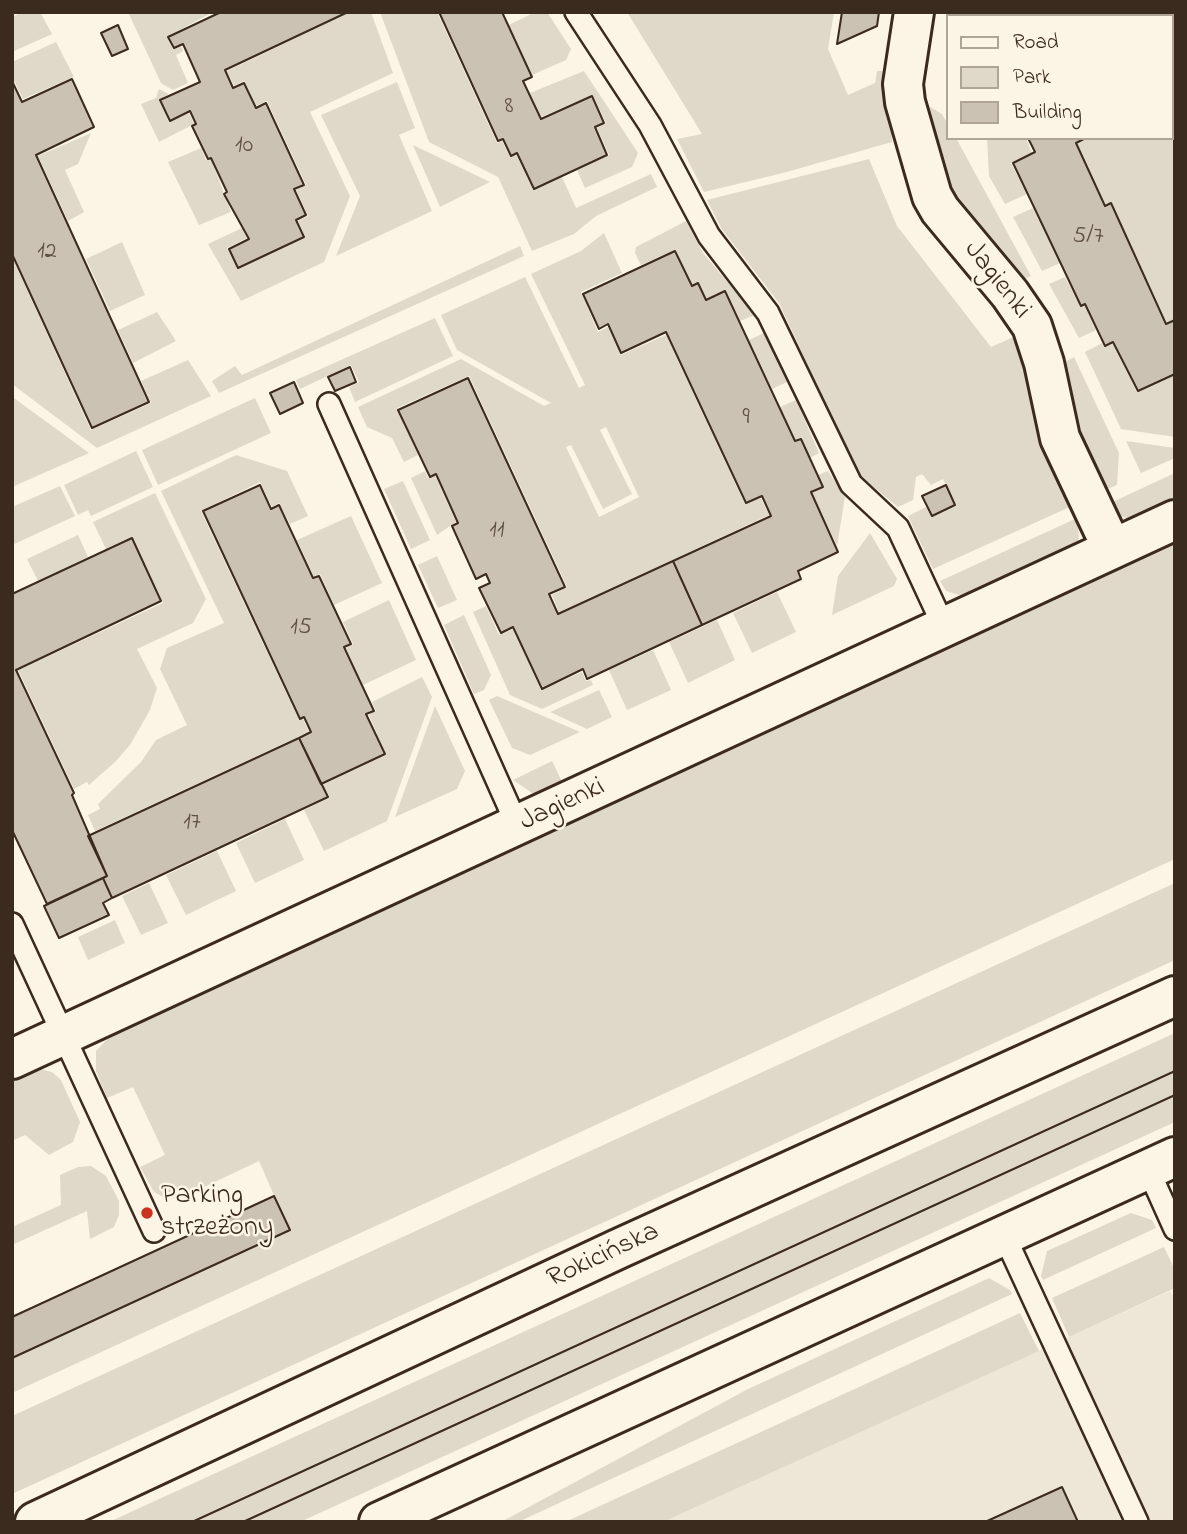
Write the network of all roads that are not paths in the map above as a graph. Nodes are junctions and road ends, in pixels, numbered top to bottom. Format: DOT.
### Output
graph roads {
  1 [pos="576,12"];
  2 [pos="914,12"];
  3 [pos="329,404"];
  4 [pos="1175,520"];
  5 [pos="1112,548"];
  6 [pos="944,627"];
  7 [pos="518,827"];
  8 [pos="12,924"];
  9 [pos="1175,996"];
  10 [pos="64,1036"];
  11 [pos="12,1059"];
  12 [pos="1161,1163"];
  13 [pos="1175,1229"];
  14 [pos="154,1231"];
  15 [pos="1004,1235"];
  16 [pos="35,1522"];
  17 [pos="379,1522"];
  18 [pos="1137,1522"];
  1 -- 6 [label="lane"];
  2 -- 5 [label="main road, Jagienki"];
  3 -- 7 [label="lane"];
  4 -- 5 [label="main road, Jagienki"];
  5 -- 6 [label="main road, Jagienki"];
  6 -- 7 [label="main road, Jagienki"];
  7 -- 10 [label="main road, Jagienki"];
  8 -- 10 [label="lane"];
  9 -- 16 [label="main road, Rokicińska"];
  10 -- 11 [label="main road, Jagienki"];
  10 -- 14 [label="lane"];
  12 -- 13 [label="lane"];
  12 -- 15 [label="main road"];
  15 -- 17 [label="main road"];
  15 -- 18 [label="lane"];
}
